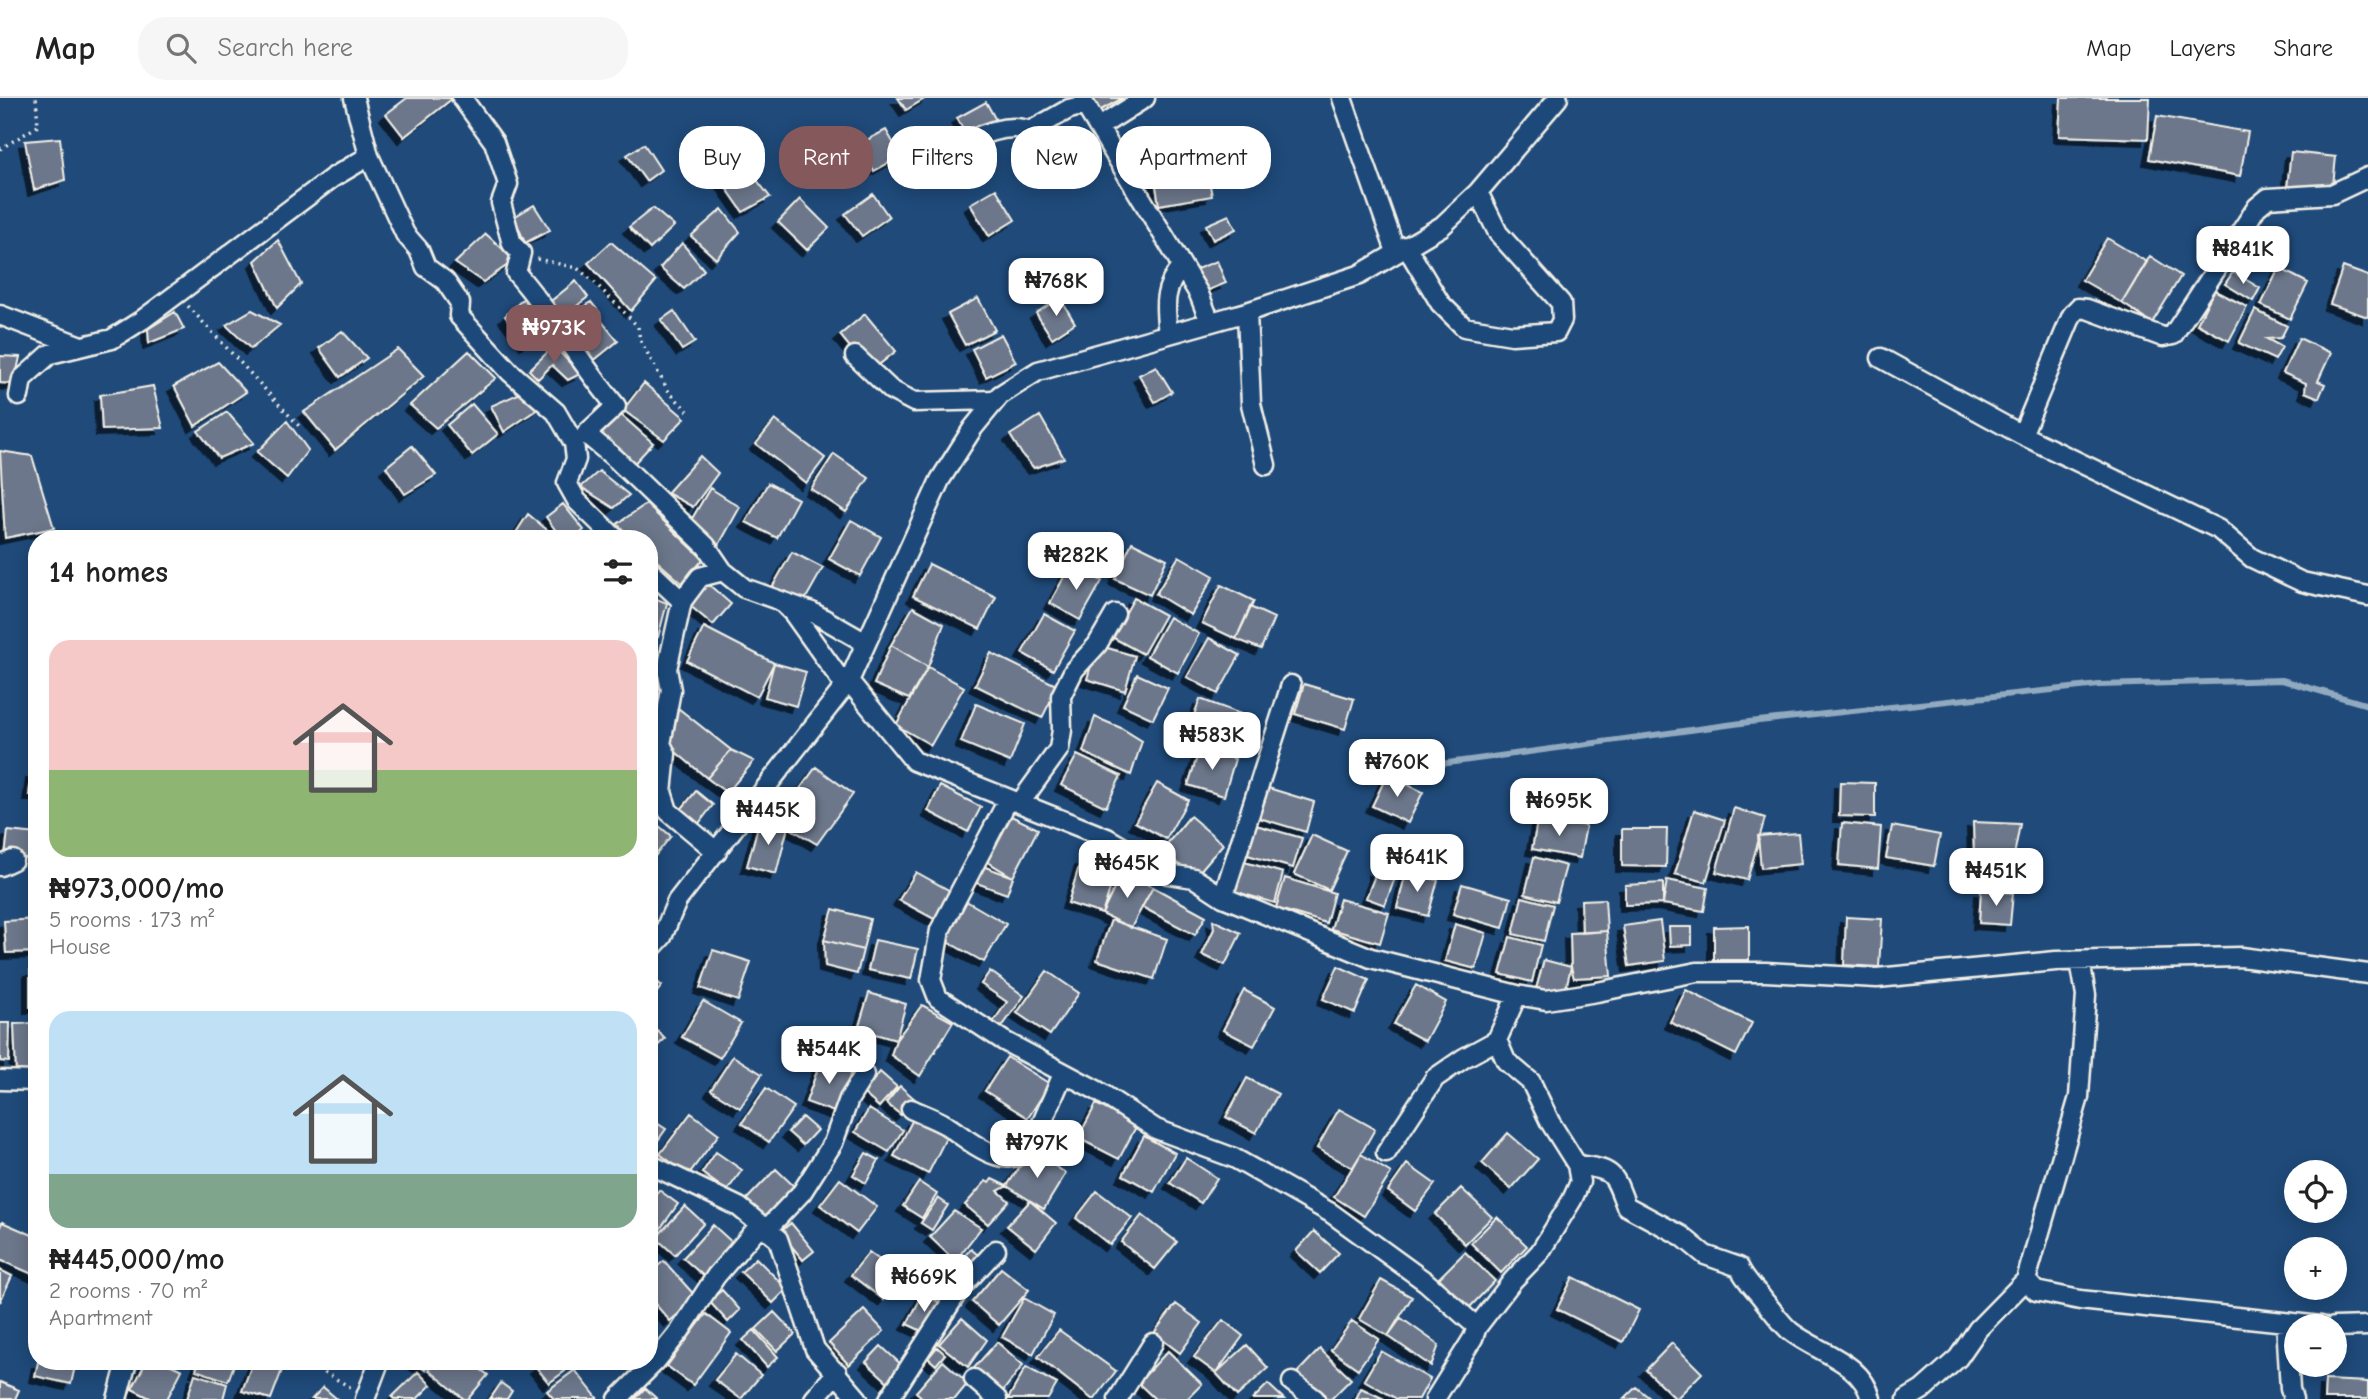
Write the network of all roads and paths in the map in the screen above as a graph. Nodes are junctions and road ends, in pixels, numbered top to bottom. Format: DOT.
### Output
graph roads {
  1 [pos="36,98"];
  2 [pos="354,98"];
  3 [pos="462,98"];
  4 [pos="1145,98"];
  5 [pos="1342,98"];
  6 [pos="1558,98"];
  7 [pos="1039,126"];
  8 [pos="1098,126"];
  9 [pos="1101,126"];
  10 [pos="1102,132"];
  11 [pos="0,149"];
  12 [pos="369,156"];
  13 [pos="2368,177"];
  14 [pos="1478,192"];
  15 [pos="1401,249"];
  16 [pos="518,265"];
  17 [pos="1182,266"];
  18 [pos="177,294"];
  19 [pos="1247,312"];
  20 [pos="0,315"];
  21 [pos="1210,322"];
  22 [pos="1168,334"];
  23 [pos="78,345"];
  24 [pos="855,356"];
  25 [pos="1881,358"];
  26 [pos="19,396"];
  27 [pos="996,400"];
  28 [pos="688,411"];
  29 [pos="299,426"];
  30 [pos="2022,435"];
  31 [pos="1265,465"];
  32 [pos="607,530"];
  33 [pos="723,570"];
  34 [pos="658,578"];
  35 [pos="2368,596"];
  36 [pos="779,599"];
  37 [pos="682,601"];
  38 [pos="1115,614"];
  39 [pos="866,643"];
  40 [pos="847,684"];
  41 [pos="1291,685"];
  42 [pos="1014,802"];
  43 [pos="717,852"];
  44 [pos="1223,897"];
  45 [pos="658,941"];
  46 [pos="2080,961"];
  47 [pos="2368,974"];
  48 [pos="1517,995"];
  49 [pos="1497,1040"];
  50 [pos="1063,1074"];
  51 [pos="864,1075"];
  52 [pos="28,1082"];
  53 [pos="1,1084"];
  54 [pos="911,1109"];
  55 [pos="1386,1153"];
  56 [pos="1577,1165"];
  57 [pos="658,1168"];
  58 [pos="763,1228"];
  59 [pos="996,1250"];
  60 [pos="2026,1280"];
  61 [pos="2284,1323"];
  62 [pos="1477,1326"];
  63 [pos="2347,1326"];
  64 [pos="2368,1326"];
  65 [pos="1153,1343"];
  66 [pos="658,1358"];
  67 [pos="125,1370"];
  68 [pos="319,1370"];
  69 [pos="376,1370"];
  70 [pos="647,1370"];
  71 [pos="837,1372"];
  72 [pos="2289,1377"];
  73 [pos="974,1379"];
  74 [pos="1292,1382"];
  75 [pos="365,1398"];
  76 [pos="117,1399"];
  77 [pos="618,1399"];
  78 [pos="814,1399"];
  79 [pos="858,1399"];
  80 [pos="889,1399"];
  81 [pos="997,1399"];
  82 [pos="1118,1399"];
  83 [pos="1315,1399"];
  84 [pos="1435,1399"];
  85 [pos="1871,1399"];
  86 [pos="1907,1399"];
  87 [pos="2293,1399"];
  1 -- 11 [label="path"];
  2 -- 12 [label="street"];
  3 -- 16 [label="street"];
  4 -- 9 [label="street"];
  5 -- 15 [label="street"];
  6 -- 14 [label="street"];
  7 -- 8 [label="street"];
  10 -- 17 [label="street"];
  12 -- 18 [label="street"];
  12 -- 32 [label="street"];
  13 -- 30 [label="street"];
  14 -- 15 [label="street"];
  14 -- 15 [label="street"];
  15 -- 19 [label="street"];
  16 -- 28 [label="path"];
  16 -- 33 [label="street"];
  17 -- 21 [label="street"];
  17 -- 22 [label="street"];
  18 -- 23 [label="street"];
  18 -- 29 [label="path"];
  19 -- 21 [label="street"];
  19 -- 31 [label="street"];
  20 -- 23 [label="street"];
  21 -- 22 [label="street"];
  22 -- 27 [label="street"];
  23 -- 26 [label="street"];
  24 -- 27 [label="street"];
  25 -- 30 [label="street"];
  27 -- 39 [label="street"];
  30 -- 35 [label="street"];
  33 -- 36 [label="street"];
  33 -- 37 [label="street"];
  34 -- 37 [label="street"];
  36 -- 39 [label="street"];
  36 -- 40 [label="street"];
  37 -- 43 [label="street"];
  38 -- 42 [label="street"];
  39 -- 40 [label="street"];
  40 -- 42 [label="street"];
  40 -- 43 [label="street"];
  41 -- 44 [label="street"];
  42 -- 44 [label="street"];
  42 -- 50 [label="street"];
  43 -- 45 [label="street"];
  44 -- 48 [label="street"];
  46 -- 47 [label="street"];
  46 -- 48 [label="street"];
  46 -- 60 [label="street"];
  48 -- 49 [label="street"];
  49 -- 55 [label="street"];
  49 -- 56 [label="street"];
  50 -- 54 [label="street"];
  50 -- 62 [label="street"];
  51 -- 58 [label="street"];
  52 -- 53 [label="street"];
  56 -- 62 [label="street"];
  56 -- 85 [label="street"];
  57 -- 58 [label="street"];
  58 -- 66 [label="street"];
  58 -- 71 [label="street"];
  59 -- 80 [label="street"];
  60 -- 61 [label="street"];
  60 -- 86 [label="street"];
  62 -- 84 [label="street"];
  63 -- 64 [label="street"];
  65 -- 82 [label="street"];
  67 -- 76 [label="street"];
  68 -- 75 [label="path"];
  69 -- 75 [label="street"];
  70 -- 77 [label="street"];
  71 -- 78 [label="street"];
  71 -- 79 [label="street"];
  72 -- 87 [label="street"];
  73 -- 81 [label="street"];
  74 -- 83 [label="street"];
}
